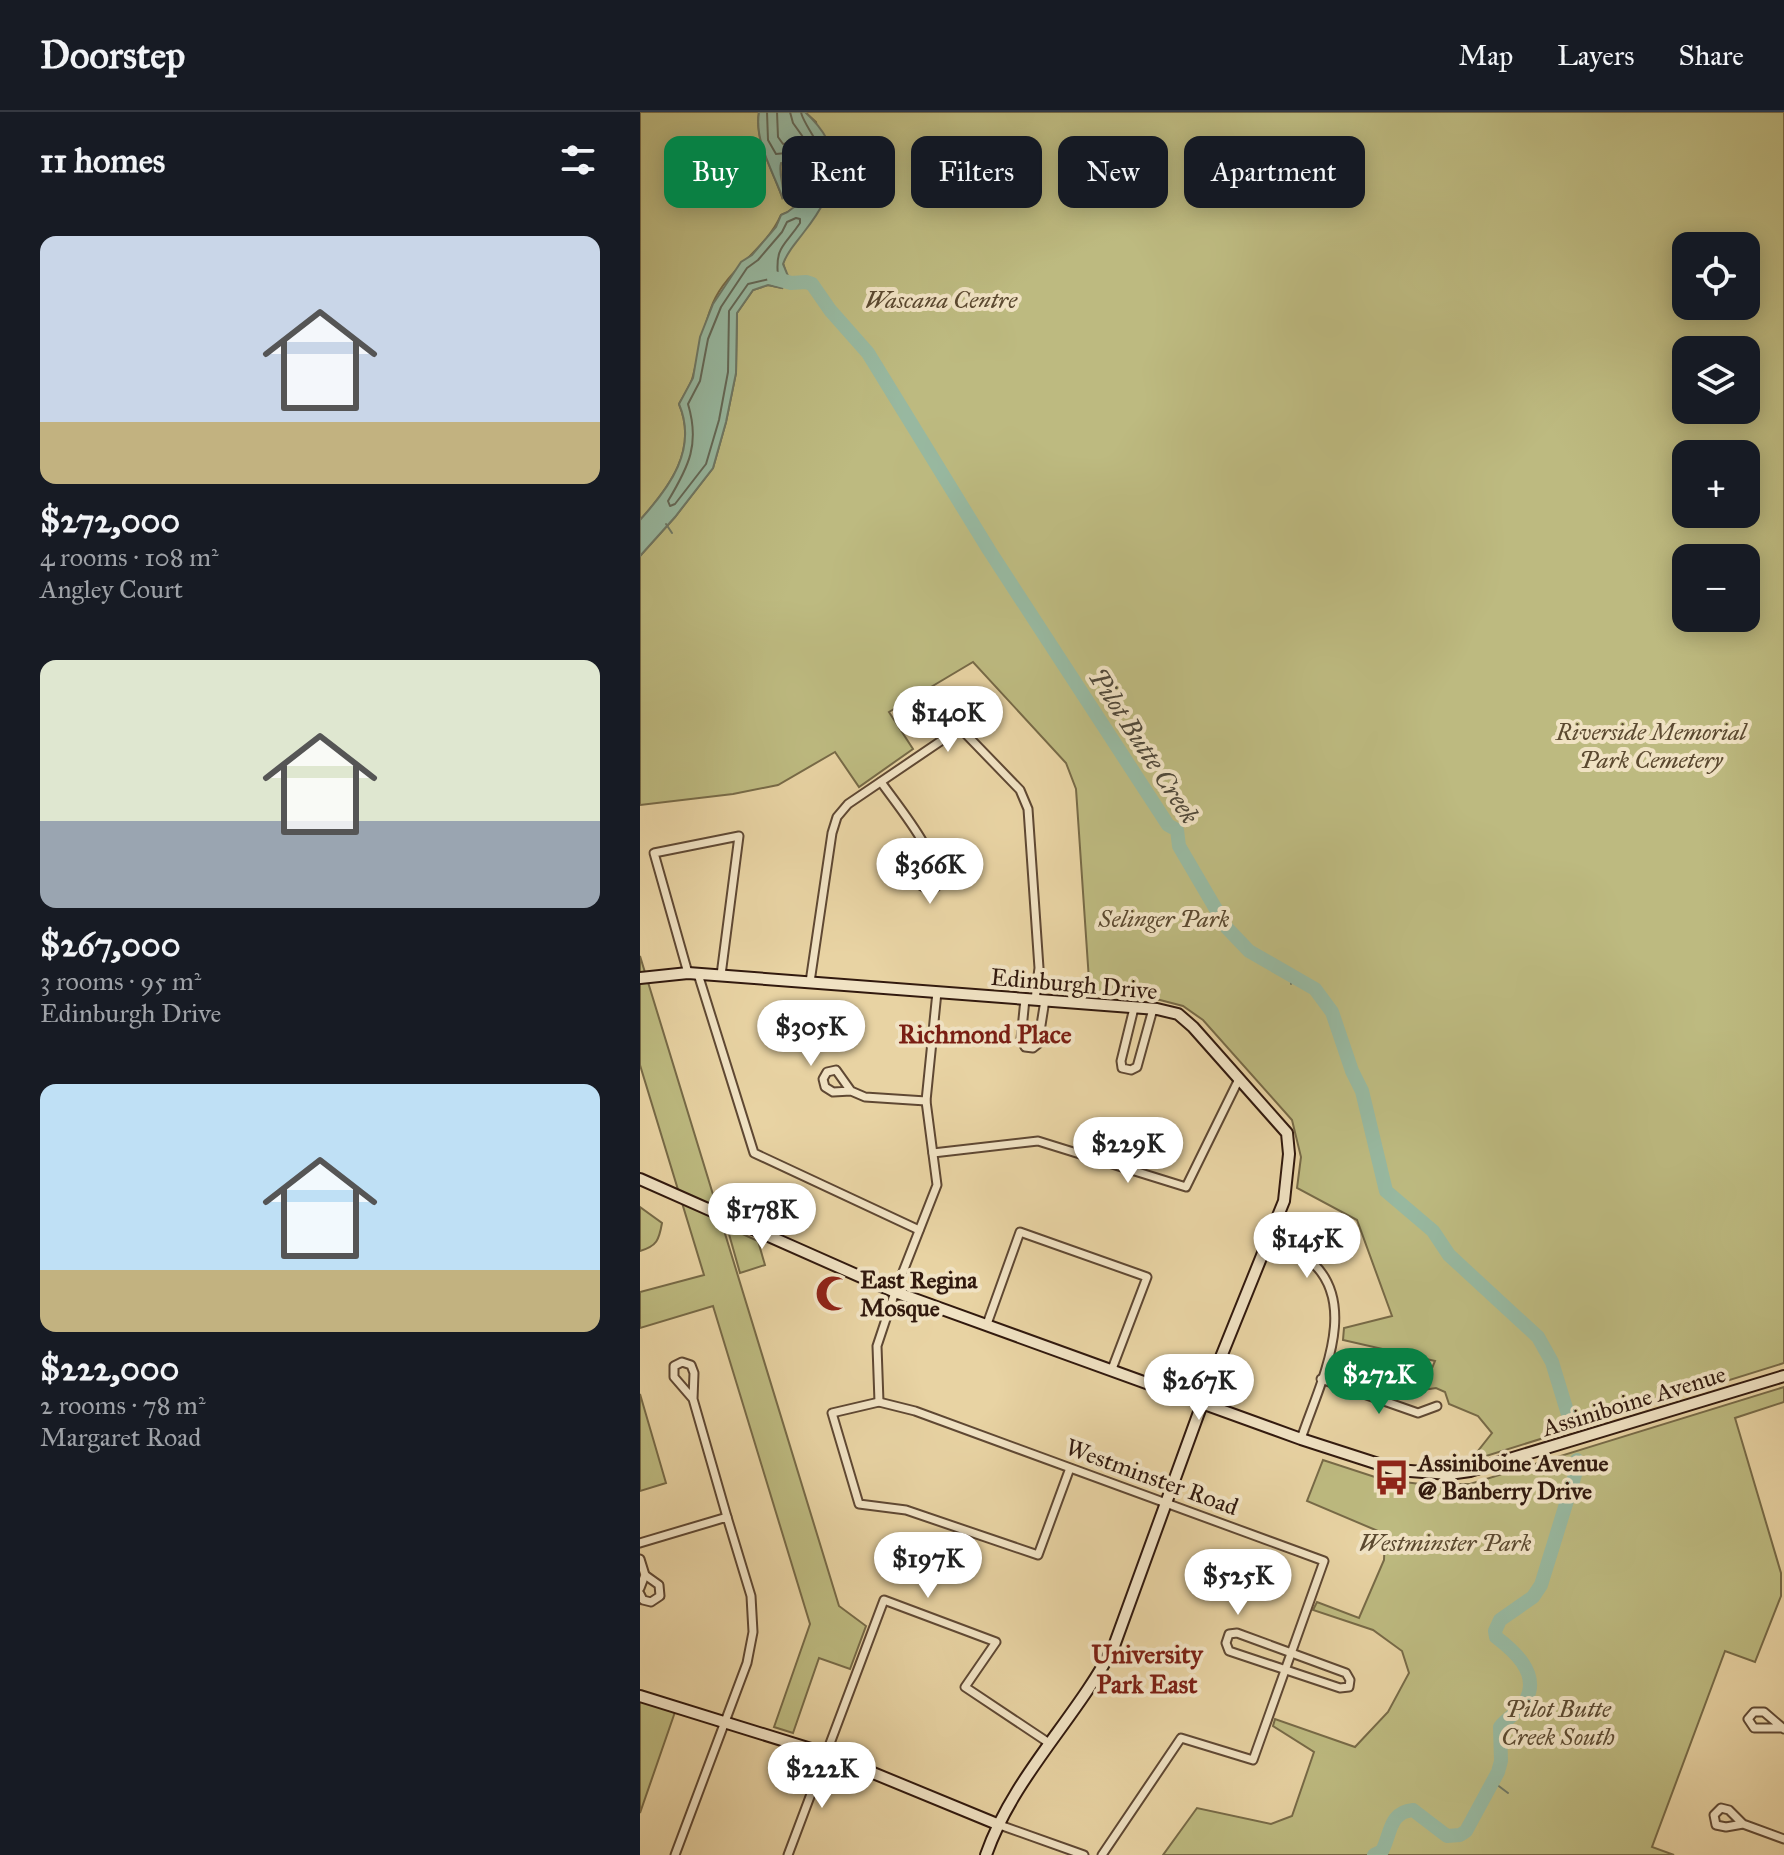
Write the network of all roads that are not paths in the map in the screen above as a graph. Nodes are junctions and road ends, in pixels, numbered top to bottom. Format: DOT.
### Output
graph roads {
  1 [pos="881,782"];
  2 [pos="926,848"];
  3 [pos="693,973"];
  4 [pos="721,975"];
  5 [pos="640,978"];
  6 [pos="810,982"];
  7 [pos="937,992"];
  8 [pos="1035,1000"];
  9 [pos="1134,1008"];
  10 [pos="1153,1009"];
  11 [pos="1239,1079"];
  12 [pos="851,1091"];
  13 [pos="926,1101"];
  14 [pos="933,1153"];
  15 [pos="640,1179"];
  16 [pos="919,1230"];
  17 [pos="1269,1238"];
  18 [pos="895,1292"];
  19 [pos="987,1324"];
  20 [pos="1112,1369"];
  21 [pos="1784,1376"];
  22 [pos="1321,1379"];
  23 [pos="693,1399"];
  24 [pos="879,1402"];
  25 [pos="1202,1404"];
  26 [pos="1437,1406"];
  27 [pos="1301,1439"];
  28 [pos="1070,1468"];
  29 [pos="1167,1503"];
  30 [pos="727,1517"];
  31 [pos="640,1543"];
  32 [pos="640,1559"];
  33 [pos="645,1575"];
  34 [pos="640,1591"];
  35 [pos="1293,1651"];
  36 [pos="1285,1669"];
  37 [pos="640,1696"];
  38 [pos="726,1721"];
  39 [pos="1049,1743"];
  40 [pos="827,1754"];
  41 [pos="997,1824"];
  42 [pos="1743,1824"];
  43 [pos="1784,1839"];
  44 [pos="675,1855"];
  45 [pos="788,1855"];
  46 [pos="986,1855"];
  47 [pos="1084,1855"];
  48 [pos="1102,1855"];
  1 -- 2 [label="street"];
  1 -- 6 [label="street"];
  1 -- 8 [label="street"];
  2 -- 2 [label="street"];
  3 -- 4 [label="street, Edinburgh Drive"];
  3 -- 4 [label="street"];
  3 -- 5 [label="street, Edinburgh Drive"];
  3 -- 16 [label="street"];
  4 -- 6 [label="street, Edinburgh Drive"];
  6 -- 7 [label="street, Edinburgh Drive"];
  7 -- 8 [label="street, Edinburgh Drive"];
  7 -- 13 [label="street"];
  8 -- 8 [label="street"];
  8 -- 9 [label="street, Edinburgh Drive"];
  9 -- 10 [label="street, Edinburgh Drive"];
  9 -- 10 [label="street"];
  10 -- 11 [label="street, Edinburgh Drive"];
  11 -- 14 [label="street"];
  11 -- 17 [label="street, Edinburgh Drive"];
  12 -- 13 [label="street"];
  13 -- 14 [label="street"];
  14 -- 16 [label="street"];
  15 -- 18 [label="street, Assiniboine Avenue"];
  16 -- 18 [label="street"];
  17 -- 22 [label="street"];
  17 -- 25 [label="street, Edinburgh Drive"];
  18 -- 19 [label="street, Assiniboine Avenue"];
  18 -- 24 [label="street"];
  19 -- 20 [label="street, Assiniboine Avenue"];
  19 -- 20 [label="street"];
  20 -- 25 [label="street, Assiniboine Avenue"];
  21 -- 27 [label="street, Assiniboine Avenue"];
  22 -- 26 [label="street"];
  22 -- 27 [label="street"];
  23 -- 23 [label="street"];
  23 -- 30 [label="street"];
  24 -- 28 [label="street, Westminster Road"];
  24 -- 28 [label="street"];
  25 -- 27 [label="street, Assiniboine Avenue"];
  25 -- 29 [label="street, Edinburgh Drive"];
  28 -- 29 [label="street, Westminster Road"];
  29 -- 35 [label="street, Westminster Road"];
  29 -- 39 [label="street, Edinburgh Drive"];
  30 -- 31 [label="street"];
  30 -- 38 [label="street"];
  32 -- 33 [label="street"];
  33 -- 34 [label="street"];
  33 -- 34 [label="street"];
  35 -- 36 [label="street, Westminster Road"];
  35 -- 36 [label="street"];
  35 -- 36 [label="street"];
  36 -- 48 [label="street, Westminster Road"];
  37 -- 38 [label="street"];
  38 -- 40 [label="street"];
  38 -- 44 [label="street"];
  39 -- 40 [label="street"];
  39 -- 41 [label="street, Edinburgh Drive"];
  40 -- 41 [label="street"];
  40 -- 45 [label="street"];
  41 -- 46 [label="street, Edinburgh Drive"];
  41 -- 47 [label="street"];
  42 -- 43 [label="street"];
}
